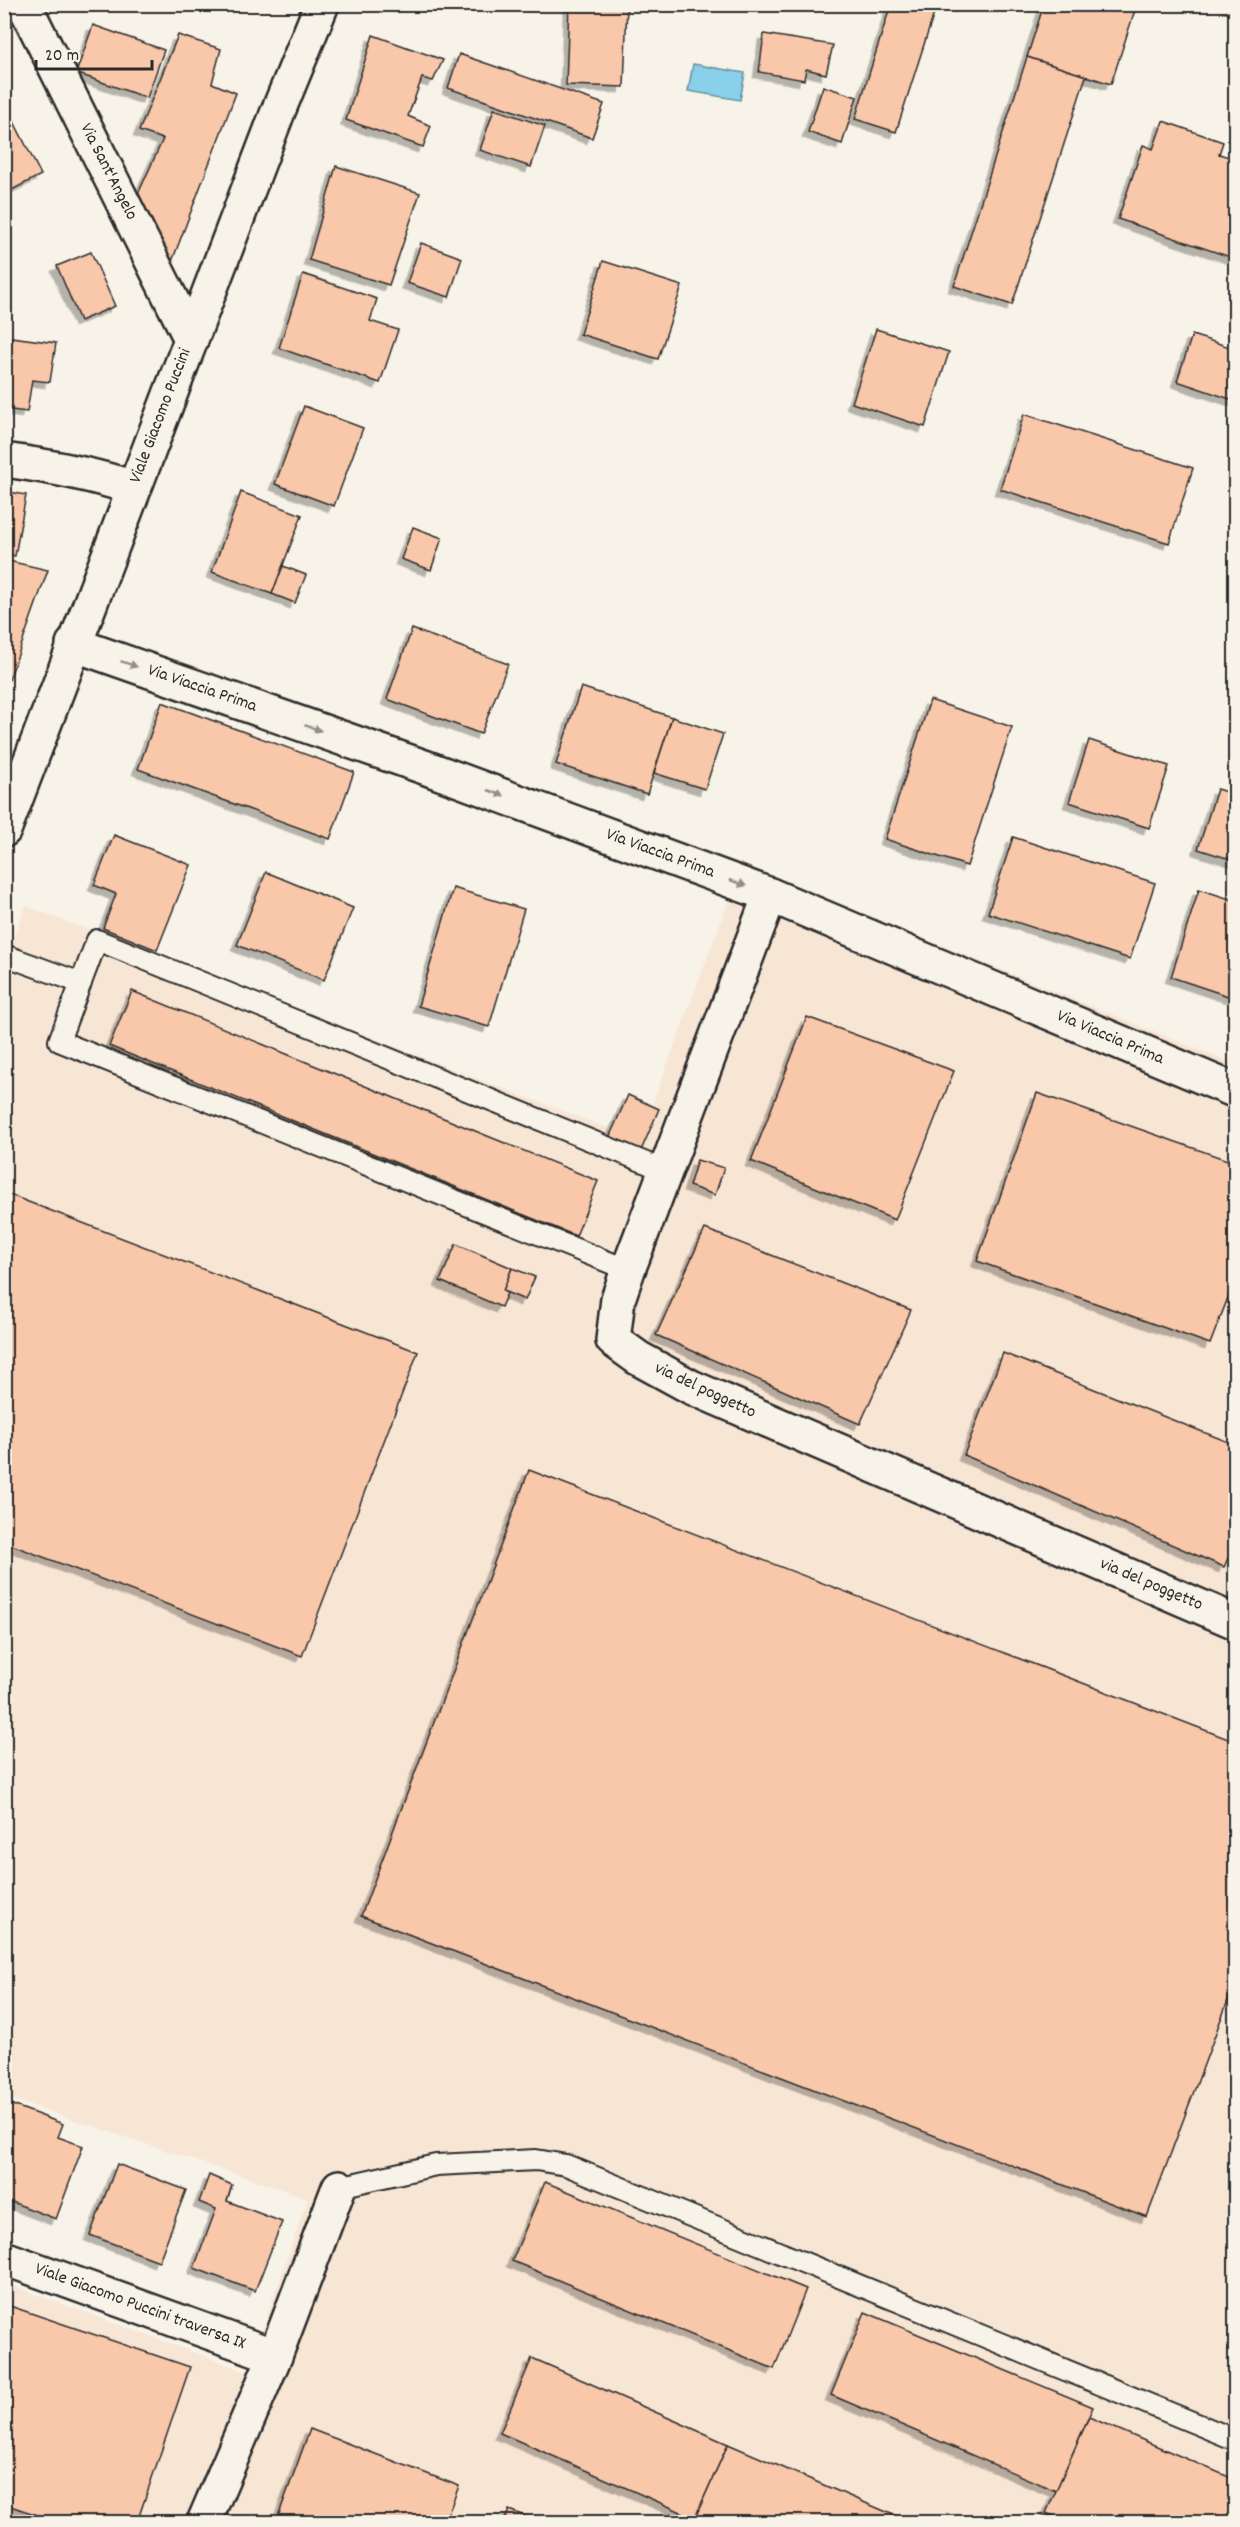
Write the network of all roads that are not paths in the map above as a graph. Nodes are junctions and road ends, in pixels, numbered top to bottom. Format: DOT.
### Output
graph roads {
  1 [pos="24,4"];
  2 [pos="322,4"];
  3 [pos="191,339"];
  4 [pos="4,460"];
  5 [pos="134,488"];
  6 [pos="74,645"];
  7 [pos="4,830"];
  8 [pos="770,895"];
  9 [pos="4,955"];
  10 [pos="81,983"];
  11 [pos="1236,1091"];
  12 [pos="666,1171"];
  13 [pos="628,1270"];
  14 [pos="1236,1622"];
  15 [pos="339,2187"];
  16 [pos="4,2258"];
  17 [pos="275,2356"];
  18 [pos="1236,2440"];
  19 [pos="204,2523"];
  1 -- 3 [label="street, Via Sant'Angelo"];
  2 -- 3 [label="street, Viale Giacomo Puccini"];
  3 -- 5 [label="street, Viale Giacomo Puccini"];
  4 -- 5 [label="street"];
  5 -- 6 [label="street, Viale Giacomo Puccini"];
  6 -- 7 [label="street, Viale Giacomo Puccini"];
  6 -- 8 [label="street, Via Viaccia Prima, one-way"];
  8 -- 11 [label="street, Via Viaccia Prima"];
  8 -- 12 [label="street, via del poggetto"];
  9 -- 10 [label="lane"];
  10 -- 12 [label="lane"];
  10 -- 13 [label="lane"];
  12 -- 13 [label="street, via del poggetto"];
  13 -- 14 [label="street, via del poggetto"];
  15 -- 17 [label="street"];
  15 -- 18 [label="lane"];
  16 -- 17 [label="street, Viale Giacomo Puccini traversa IX"];
  17 -- 19 [label="street"];
}
